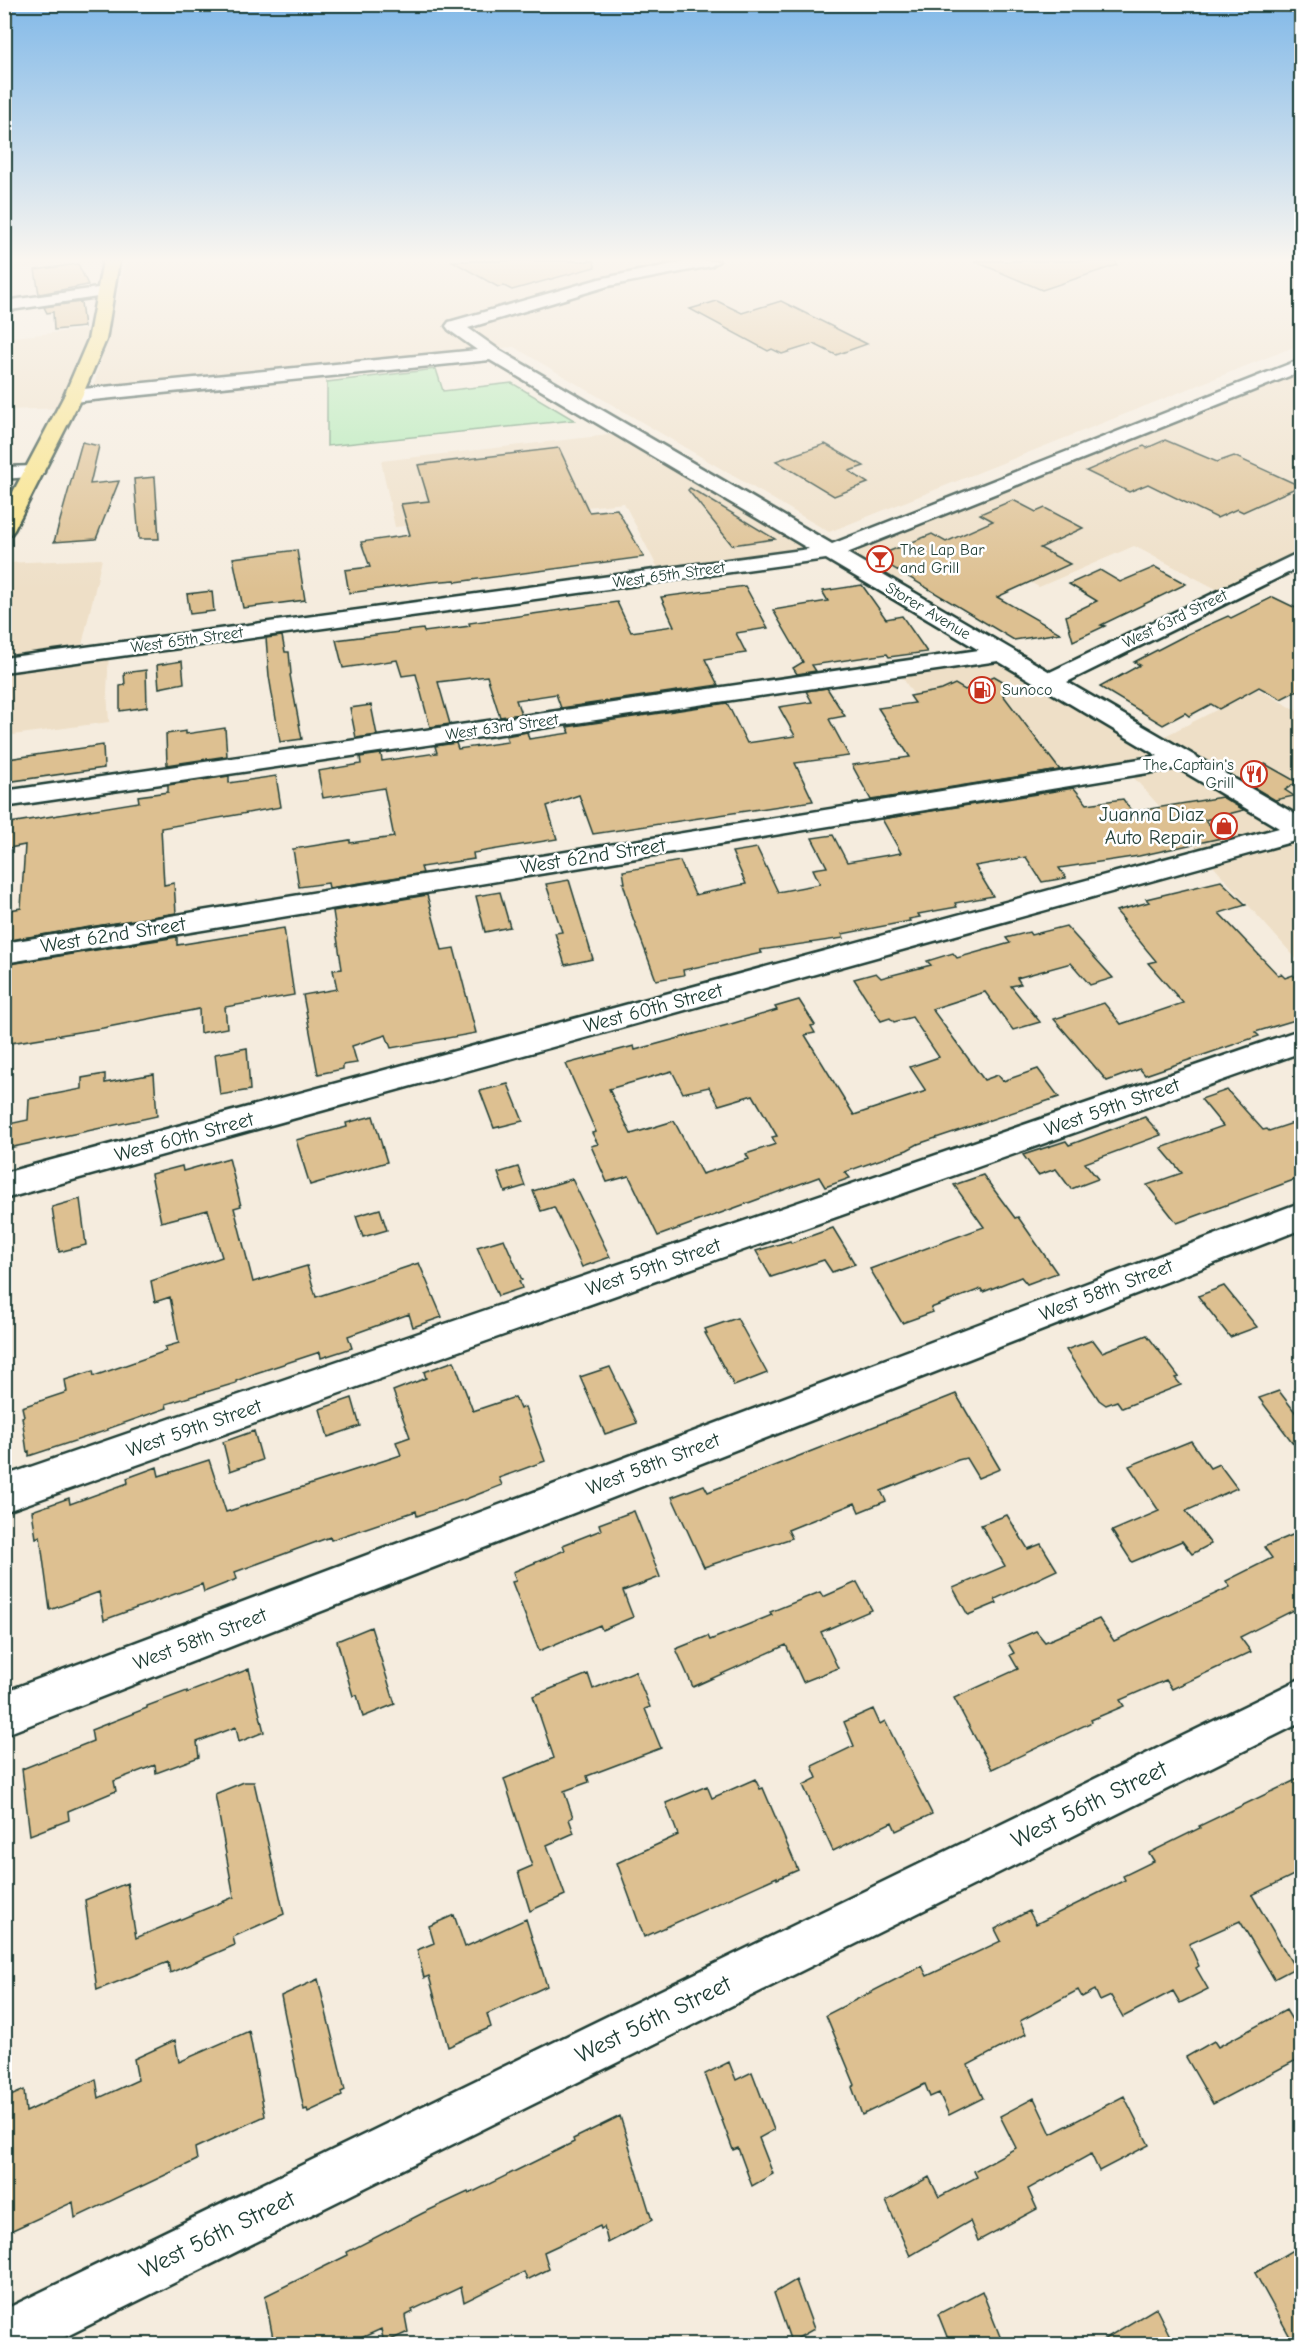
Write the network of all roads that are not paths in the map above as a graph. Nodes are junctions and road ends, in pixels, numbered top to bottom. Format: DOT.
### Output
graph roads {
  1 [pos="84,371"];
  2 [pos="327,371"];
  3 [pos="521,371"];
  4 [pos="1286,371"];
  5 [pos="73,396"];
  6 [pos="34,472"];
  7 [pos="4,473"];
  8 [pos="4,530"];
  9 [pos="827,552"];
  10 [pos="1302,556"];
  11 [pos="1000,654"];
  12 [pos="4,665"];
  13 [pos="1048,682"];
  14 [pos="1182,760"];
  15 [pos="4,799"];
  16 [pos="1296,821"];
  17 [pos="4,953"];
  18 [pos="1302,1040"];
  19 [pos="4,1186"];
  20 [pos="1302,1215"];
  21 [pos="4,1494"];
  22 [pos="1302,1699"];
  23 [pos="4,1714"];
  24 [pos="4,2339"];
  1 -- 5 [label="main road"];
  2 -- 5 [label="street"];
  3 -- 9 [label="street, Storer Avenue"];
  4 -- 9 [label="street, West 65th Street"];
  5 -- 6 [label="main road"];
  6 -- 7 [label="street"];
  6 -- 8 [label="main road"];
  9 -- 11 [label="street, Storer Avenue"];
  9 -- 12 [label="street, West 65th Street"];
  10 -- 13 [label="street, West 63rd Street"];
  11 -- 13 [label="street, Storer Avenue"];
  11 -- 15 [label="street, West 63rd Street"];
  13 -- 14 [label="street, Storer Avenue"];
  14 -- 16 [label="street, Storer Avenue"];
  14 -- 17 [label="street, West 62nd Street"];
  16 -- 19 [label="street, West 60th Street"];
  18 -- 21 [label="street, West 59th Street"];
  20 -- 23 [label="street, West 58th Street"];
  22 -- 24 [label="street, West 56th Street"];
}
